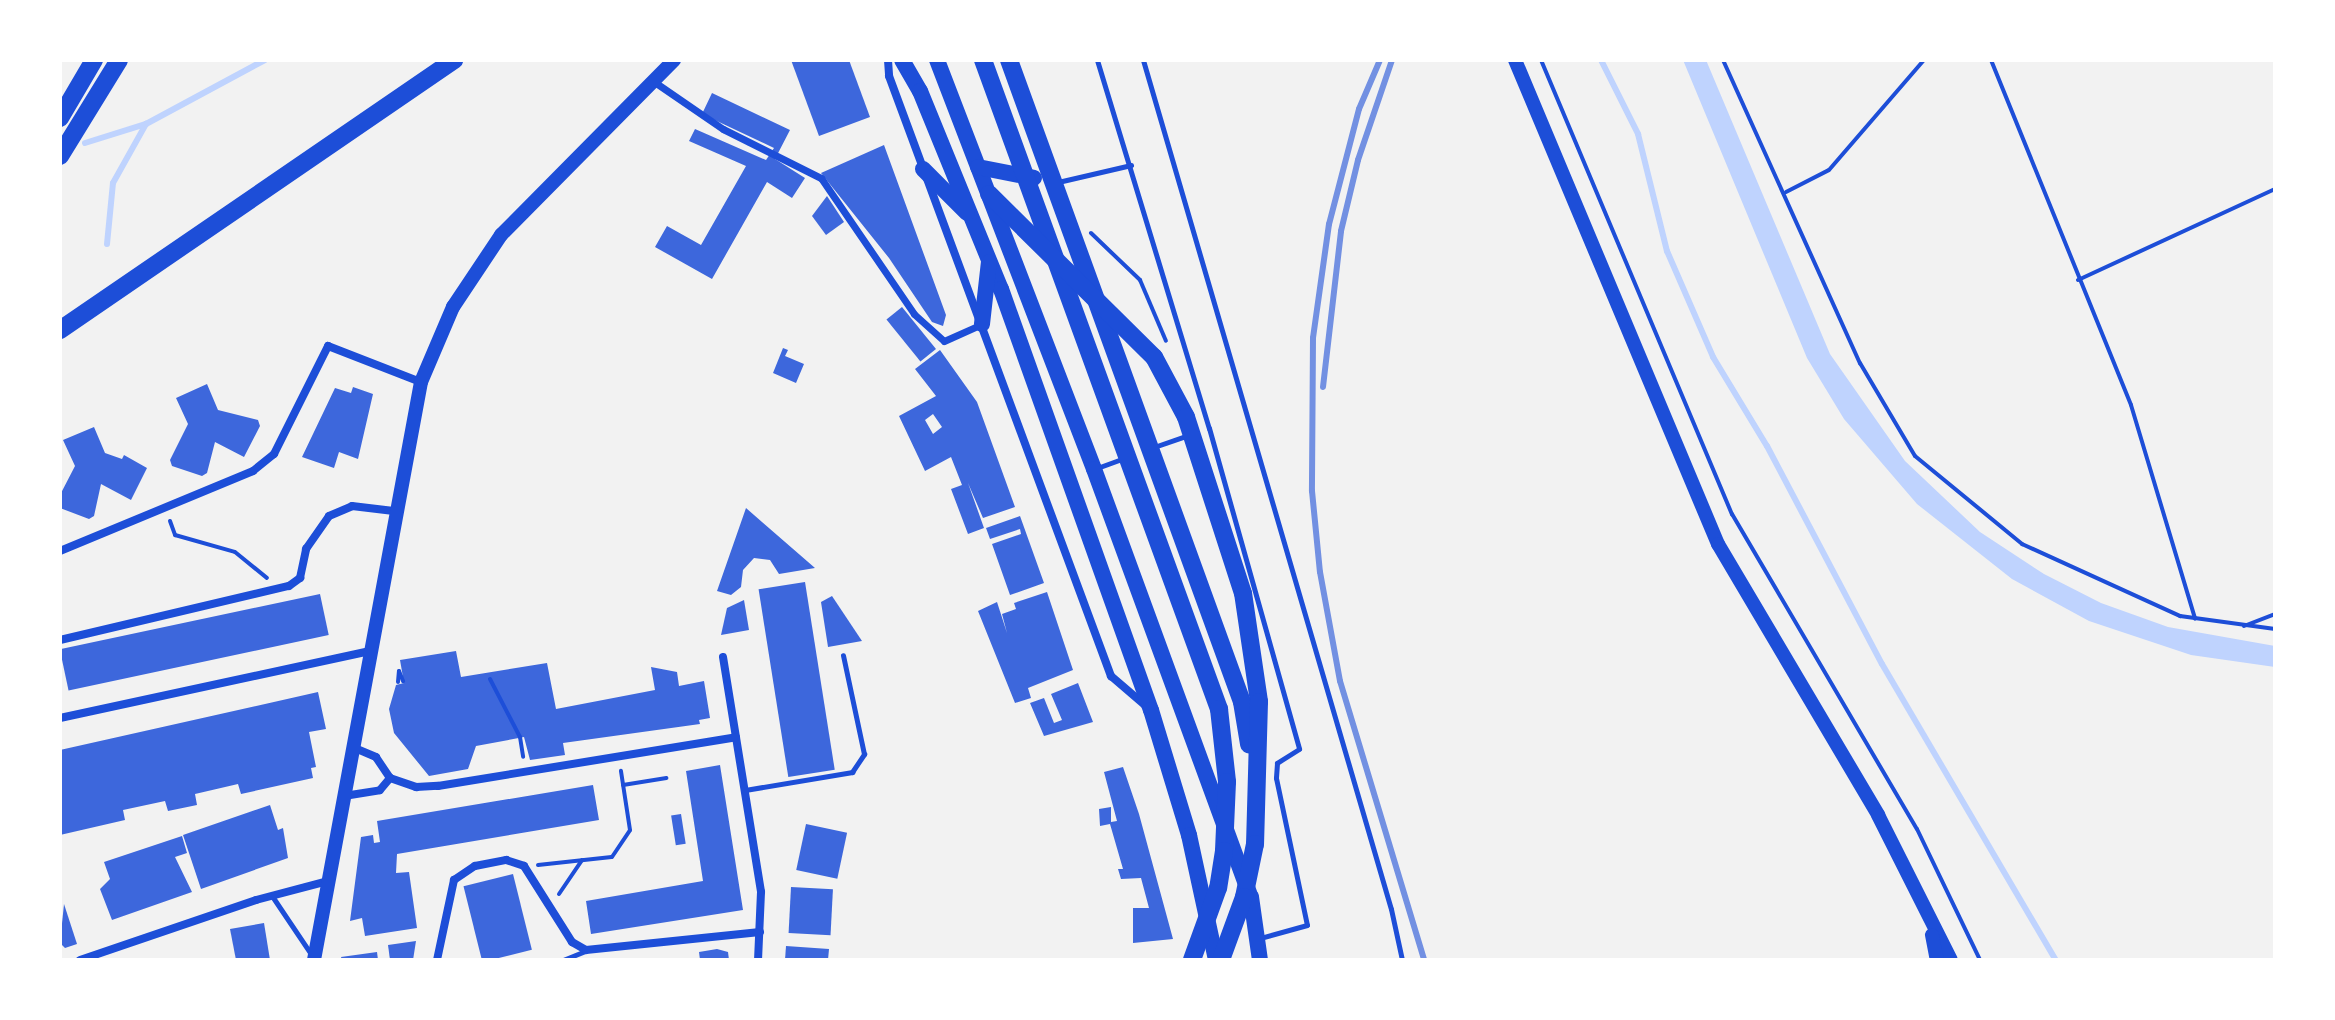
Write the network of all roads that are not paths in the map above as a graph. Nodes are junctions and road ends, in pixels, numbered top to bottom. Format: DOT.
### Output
graph roads {
  1 [pos="94,60"];
  2 [pos="119,60"];
  3 [pos="454,60"];
  4 [pos="674,60"];
  5 [pos="888,60"];
  6 [pos="902,60"];
  7 [pos="937,60"];
  8 [pos="983,60"];
  9 [pos="990,60"];
  10 [pos="1009,60"];
  11 [pos="1097,60"];
  12 [pos="1143,60"];
  13 [pos="1515,60"];
  14 [pos="653,81"];
  15 [pos="60,118"];
  16 [pos="60,156"];
  17 [pos="1131,165"];
  18 [pos="978,167"];
  19 [pos="923,169"];
  20 [pos="1034,178"];
  21 [pos="989,194"];
  22 [pos="972,218"];
  23 [pos="989,260"];
  24 [pos="982,324"];
  25 [pos="60,330"];
  26 [pos="421,382"];
  27 [pos="1209,428"];
  28 [pos="1094,469"];
  29 [pos="394,511"];
  30 [pos="60,551"];
  31 [pos="60,640"];
  32 [pos="369,651"];
  33 [pos="843,655"];
  34 [pos="723,657"];
  35 [pos="1151,710"];
  36 [pos="60,718"];
  37 [pos="736,737"];
  38 [pos="352,747"];
  39 [pos="390,778"];
  40 [pos="1255,781"];
  41 [pos="744,790"];
  42 [pos="344,796"];
  43 [pos="328,881"];
  44 [pos="271,895"];
  45 [pos="1930,923"];
  46 [pos="760,932"];
  47 [pos="1257,938"];
  48 [pos="586,950"];
  49 [pos="80,960"];
  50 [pos="314,960"];
  51 [pos="437,960"];
  52 [pos="563,960"];
  53 [pos="758,960"];
  54 [pos="1192,960"];
  55 [pos="1218,960"];
  56 [pos="1260,960"];
  57 [pos="1402,960"];
  58 [pos="1937,960"];
  59 [pos="1951,960"];
  1 -- 15 [label="highway"];
  2 -- 16 [label="highway"];
  3 -- 25 [label="highway"];
  4 -- 14 [label="street"];
  5 -- 19 [label="street"];
  6 -- 22 [label="main road"];
  7 -- 18 [label="main road"];
  8 -- 54 [label="highway"];
  9 -- 20 [label="lane"];
  10 -- 40 [label="highway"];
  11 -- 17 [label="lane"];
  12 -- 57 [label="lane"];
  13 -- 45 [label="street"];
  14 -- 24 [label="street"];
  14 -- 26 [label="street"];
  17 -- 20 [label="lane"];
  17 -- 27 [label="lane"];
  18 -- 20 [label="main road"];
  18 -- 21 [label="main road"];
  19 -- 22 [label="main road"];
  19 -- 24 [label="street"];
  21 -- 28 [label="main road"];
  21 -- 40 [label="highway"];
  22 -- 23 [label="main road"];
  23 -- 24 [label="main road"];
  23 -- 35 [label="main road"];
  24 -- 35 [label="street"];
  26 -- 29 [label="street"];
  26 -- 30 [label="street"];
  27 -- 28 [label="lane"];
  27 -- 47 [label="lane"];
  28 -- 47 [label="main road"];
  29 -- 31 [label="street"];
  29 -- 32 [label="street"];
  32 -- 36 [label="street"];
  32 -- 38 [label="street"];
  33 -- 41 [label="lane"];
  34 -- 37 [label="street"];
  35 -- 55 [label="main road"];
  37 -- 39 [label="street"];
  37 -- 41 [label="street"];
  38 -- 39 [label="street"];
  38 -- 42 [label="street"];
  39 -- 42 [label="street"];
  40 -- 55 [label="highway"];
  41 -- 46 [label="street"];
  42 -- 43 [label="street"];
  43 -- 44 [label="street"];
  43 -- 50 [label="street"];
  44 -- 49 [label="street"];
  44 -- 50 [label="lane"];
  45 -- 58 [label="street"];
  45 -- 59 [label="street"];
  46 -- 48 [label="street"];
  46 -- 53 [label="street"];
  47 -- 56 [label="main road"];
  48 -- 51 [label="street"];
  48 -- 52 [label="lane"];
}
